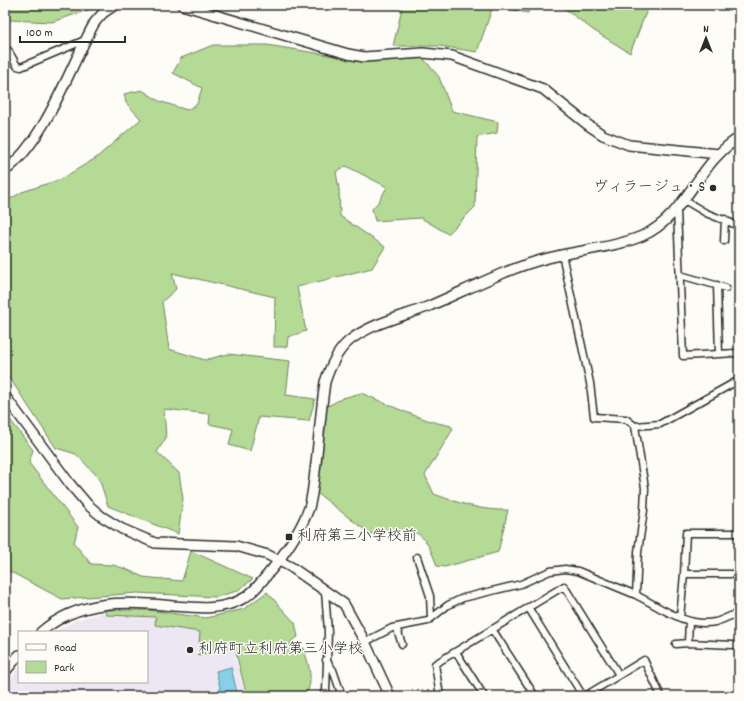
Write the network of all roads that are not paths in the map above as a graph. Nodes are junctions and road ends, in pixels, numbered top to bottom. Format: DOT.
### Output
graph roads {
  1 [pos="115,5"];
  2 [pos="182,5"];
  3 [pos="85,40"];
  4 [pos="8,50"];
  5 [pos="739,138"];
  6 [pos="719,154"];
  7 [pos="5,171"];
  8 [pos="684,200"];
  9 [pos="677,210"];
  10 [pos="725,219"];
  11 [pos="739,226"];
  12 [pos="724,241"];
  13 [pos="562,254"];
  14 [pos="680,275"];
  15 [pos="717,285"];
  16 [pos="726,288"];
  17 [pos="736,353"];
  18 [pos="720,354"];
  19 [pos="739,380"];
  20 [pos="5,396"];
  21 [pos="635,426"];
  22 [pos="739,533"];
  23 [pos="417,557"];
  24 [pos="279,560"];
  25 [pos="684,574"];
  26 [pos="739,574"];
  27 [pos="325,591"];
  28 [pos="636,594"];
  29 [pos="528,607"];
  30 [pos="739,614"];
  31 [pos="431,618"];
  32 [pos="680,618"];
  33 [pos="689,621"];
  34 [pos="396,627"];
  35 [pos="492,629"];
  36 [pos="42,631"];
  37 [pos="365,642"];
  38 [pos="688,643"];
  39 [pos="402,644"];
  40 [pos="676,644"];
  41 [pos="733,645"];
  42 [pos="456,652"];
  43 [pos="18,656"];
  44 [pos="326,660"];
  45 [pos="5,672"];
  46 [pos="620,675"];
  47 [pos="321,696"];
  48 [pos="342,696"];
  49 [pos="390,696"];
  50 [pos="440,696"];
  51 [pos="484,696"];
  52 [pos="535,696"];
  53 [pos="584,696"];
  54 [pos="661,696"];
  1 -- 3 [label="street"];
  2 -- 6 [label="street"];
  3 -- 4 [label="street"];
  3 -- 7 [label="street"];
  5 -- 6 [label="street"];
  6 -- 8 [label="street"];
  8 -- 9 [label="street"];
  8 -- 10 [label="street"];
  9 -- 13 [label="street"];
  9 -- 14 [label="street"];
  10 -- 11 [label="street"];
  10 -- 12 [label="street"];
  13 -- 21 [label="street"];
  13 -- 24 [label="street"];
  14 -- 15 [label="street"];
  14 -- 18 [label="street"];
  15 -- 16 [label="street"];
  15 -- 18 [label="street"];
  17 -- 18 [label="street"];
  19 -- 21 [label="street"];
  20 -- 24 [label="street"];
  21 -- 28 [label="street"];
  22 -- 25 [label="street"];
  23 -- 31 [label="street"];
  24 -- 27 [label="street"];
  24 -- 36 [label="street"];
  25 -- 26 [label="street"];
  25 -- 32 [label="street"];
  27 -- 37 [label="street"];
  27 -- 44 [label="street"];
  28 -- 31 [label="street"];
  28 -- 32 [label="street"];
  29 -- 35 [label="street"];
  29 -- 46 [label="street"];
  29 -- 53 [label="street"];
  30 -- 33 [label="street"];
  31 -- 34 [label="street"];
  32 -- 33 [label="street"];
  33 -- 38 [label="street"];
  34 -- 37 [label="street"];
  34 -- 39 [label="street"];
  35 -- 42 [label="street"];
  35 -- 52 [label="street"];
  37 -- 49 [label="street"];
  38 -- 40 [label="street"];
  38 -- 41 [label="street"];
  42 -- 50 [label="street"];
  42 -- 51 [label="street"];
  43 -- 45 [label="street"];
  44 -- 47 [label="street"];
  44 -- 48 [label="street"];
  46 -- 53 [label="street"];
  46 -- 54 [label="street"];
}
